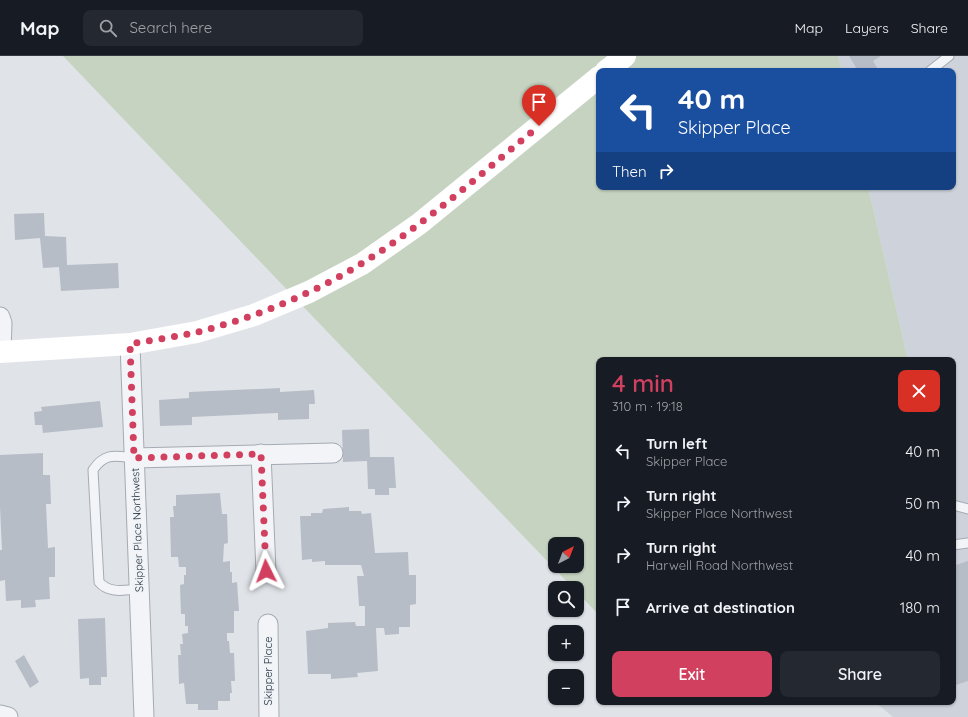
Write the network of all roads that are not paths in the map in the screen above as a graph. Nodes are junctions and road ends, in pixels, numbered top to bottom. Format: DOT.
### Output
graph roads {
  1 [pos="625,56"];
  2 [pos="949,56"];
  3 [pos="610,68"];
  4 [pos="934,68"];
  5 [pos="596,79"];
  6 [pos="0,317"];
  7 [pos="130,344"];
  8 [pos="0,352"];
  9 [pos="333,453"];
  10 [pos="261,454"];
  11 [pos="134,458"];
  12 [pos="956,506"];
  13 [pos="968,509"];
  14 [pos="968,543"];
  15 [pos="956,545"];
  16 [pos="266,571"];
  17 [pos="139,589"];
  18 [pos="268,624"];
  19 [pos="0,715"];
  20 [pos="8,717"];
  21 [pos="144,717"];
  22 [pos="269,717"];
  1 -- 3 [label="street"];
  2 -- 4 [label="lane"];
  5 -- 7 [label="street"];
  6 -- 8 [label="street"];
  7 -- 8 [label="street"];
  7 -- 11 [label="street, Skipper Place Northwest"];
  9 -- 10 [label="street"];
  10 -- 11 [label="street"];
  10 -- 16 [label="street"];
  11 -- 17 [label="street, Skipper Place Northwest"];
  11 -- 17 [label="lane"];
  12 -- 13 [label="lane"];
  14 -- 15 [label="lane"];
  17 -- 21 [label="street, Skipper Place Northwest"];
  18 -- 22 [label="street, Skipper Place"];
  19 -- 20 [label="street"];
}
